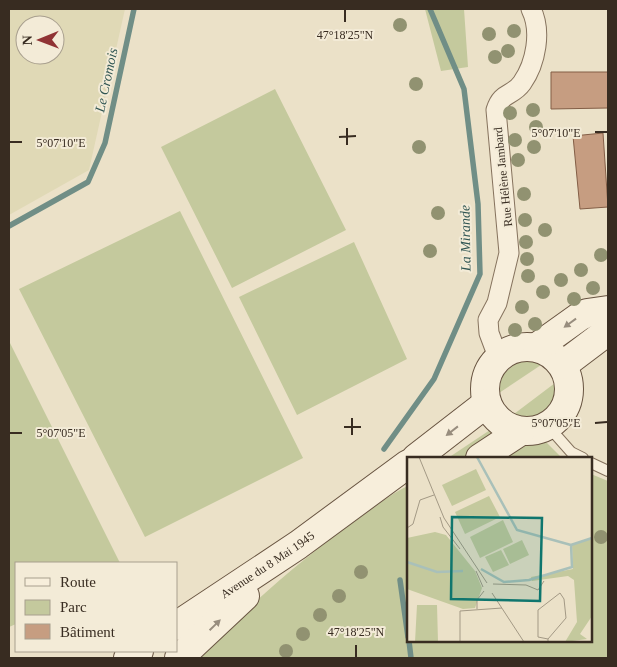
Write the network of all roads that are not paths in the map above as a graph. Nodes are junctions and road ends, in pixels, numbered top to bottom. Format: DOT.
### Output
graph roads {
  1 [pos="531,9"];
  2 [pos="608,310"];
  3 [pos="608,331"];
  4 [pos="537,347"];
  5 [pos="498,357"];
  6 [pos="562,365"];
  7 [pos="487,403"];
  8 [pos="548,426"];
  9 [pos="521,431"];
  10 [pos="417,457"];
  11 [pos="482,457"];
  12 [pos="580,457"];
  13 [pos="592,463"];
  14 [pos="407,465"];
  15 [pos="608,471"];
  16 [pos="407,478"];
  17 [pos="358,503"];
  18 [pos="298,545"];
  19 [pos="178,625"];
  20 [pos="179,658"];
  1 -- 5 [label="street, Rue Hélène Jambard"];
  2 -- 4 [label="main road, one-way"];
  3 -- 6 [label="main road"];
  4 -- 5 [label="main road"];
  4 -- 6 [label="main road"];
  5 -- 7 [label="main road"];
  6 -- 8 [label="main road"];
  7 -- 9 [label="main road"];
  7 -- 10 [label="main road, one-way"];
  8 -- 9 [label="main road"];
  8 -- 12 [label="lane"];
  9 -- 11 [label="main road"];
  13 -- 15 [label="lane"];
  14 -- 17 [label="main road"];
  16 -- 17 [label="main road"];
  17 -- 18 [label="main road, Avenue du 8 Mai 1945"];
  18 -- 19 [label="main road, Avenue du 8 Mai 1945"];
  20 -- 18 [label="main road, one-way"];
}
